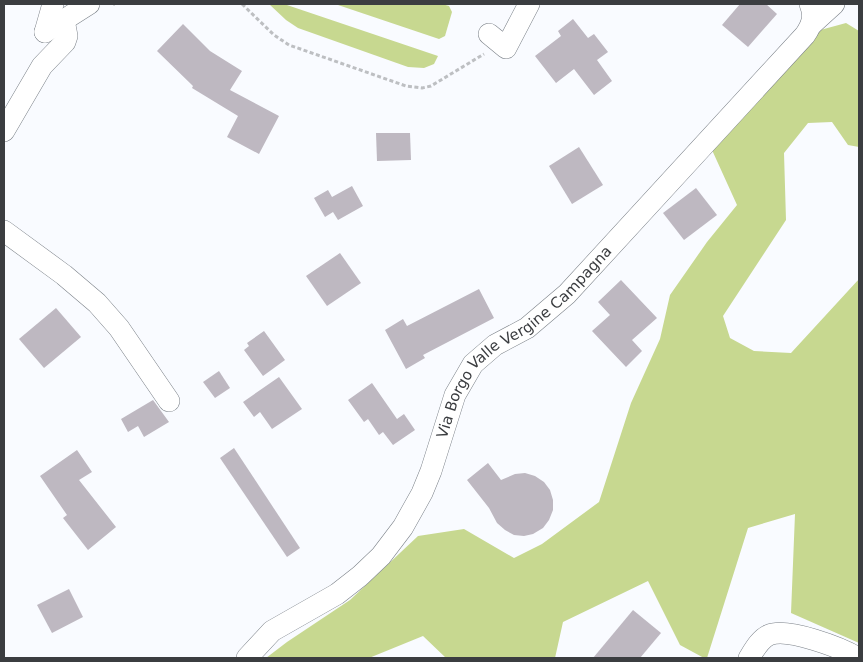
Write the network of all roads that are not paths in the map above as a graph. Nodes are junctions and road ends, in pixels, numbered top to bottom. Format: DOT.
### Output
graph roads {
  1 [pos="89,4"];
  2 [pos="529,4"];
  3 [pos="825,9"];
  4 [pos="59,12"];
  5 [pos="45,32"];
  6 [pos="503,45"];
  7 [pos="4,131"];
  8 [pos="4,231"];
  9 [pos="168,401"];
  10 [pos="247,658"];
  11 [pos="749,658"];
  12 [pos="858,658"];
  1 -- 4 [label="street"];
  2 -- 6 [label="street"];
  3 -- 10 [label="street, Via Borgo Valle Vergine Campagna"];
  4 -- 5 [label="street"];
  4 -- 7 [label="street"];
  8 -- 9 [label="street"];
  11 -- 12 [label="street"];
}
